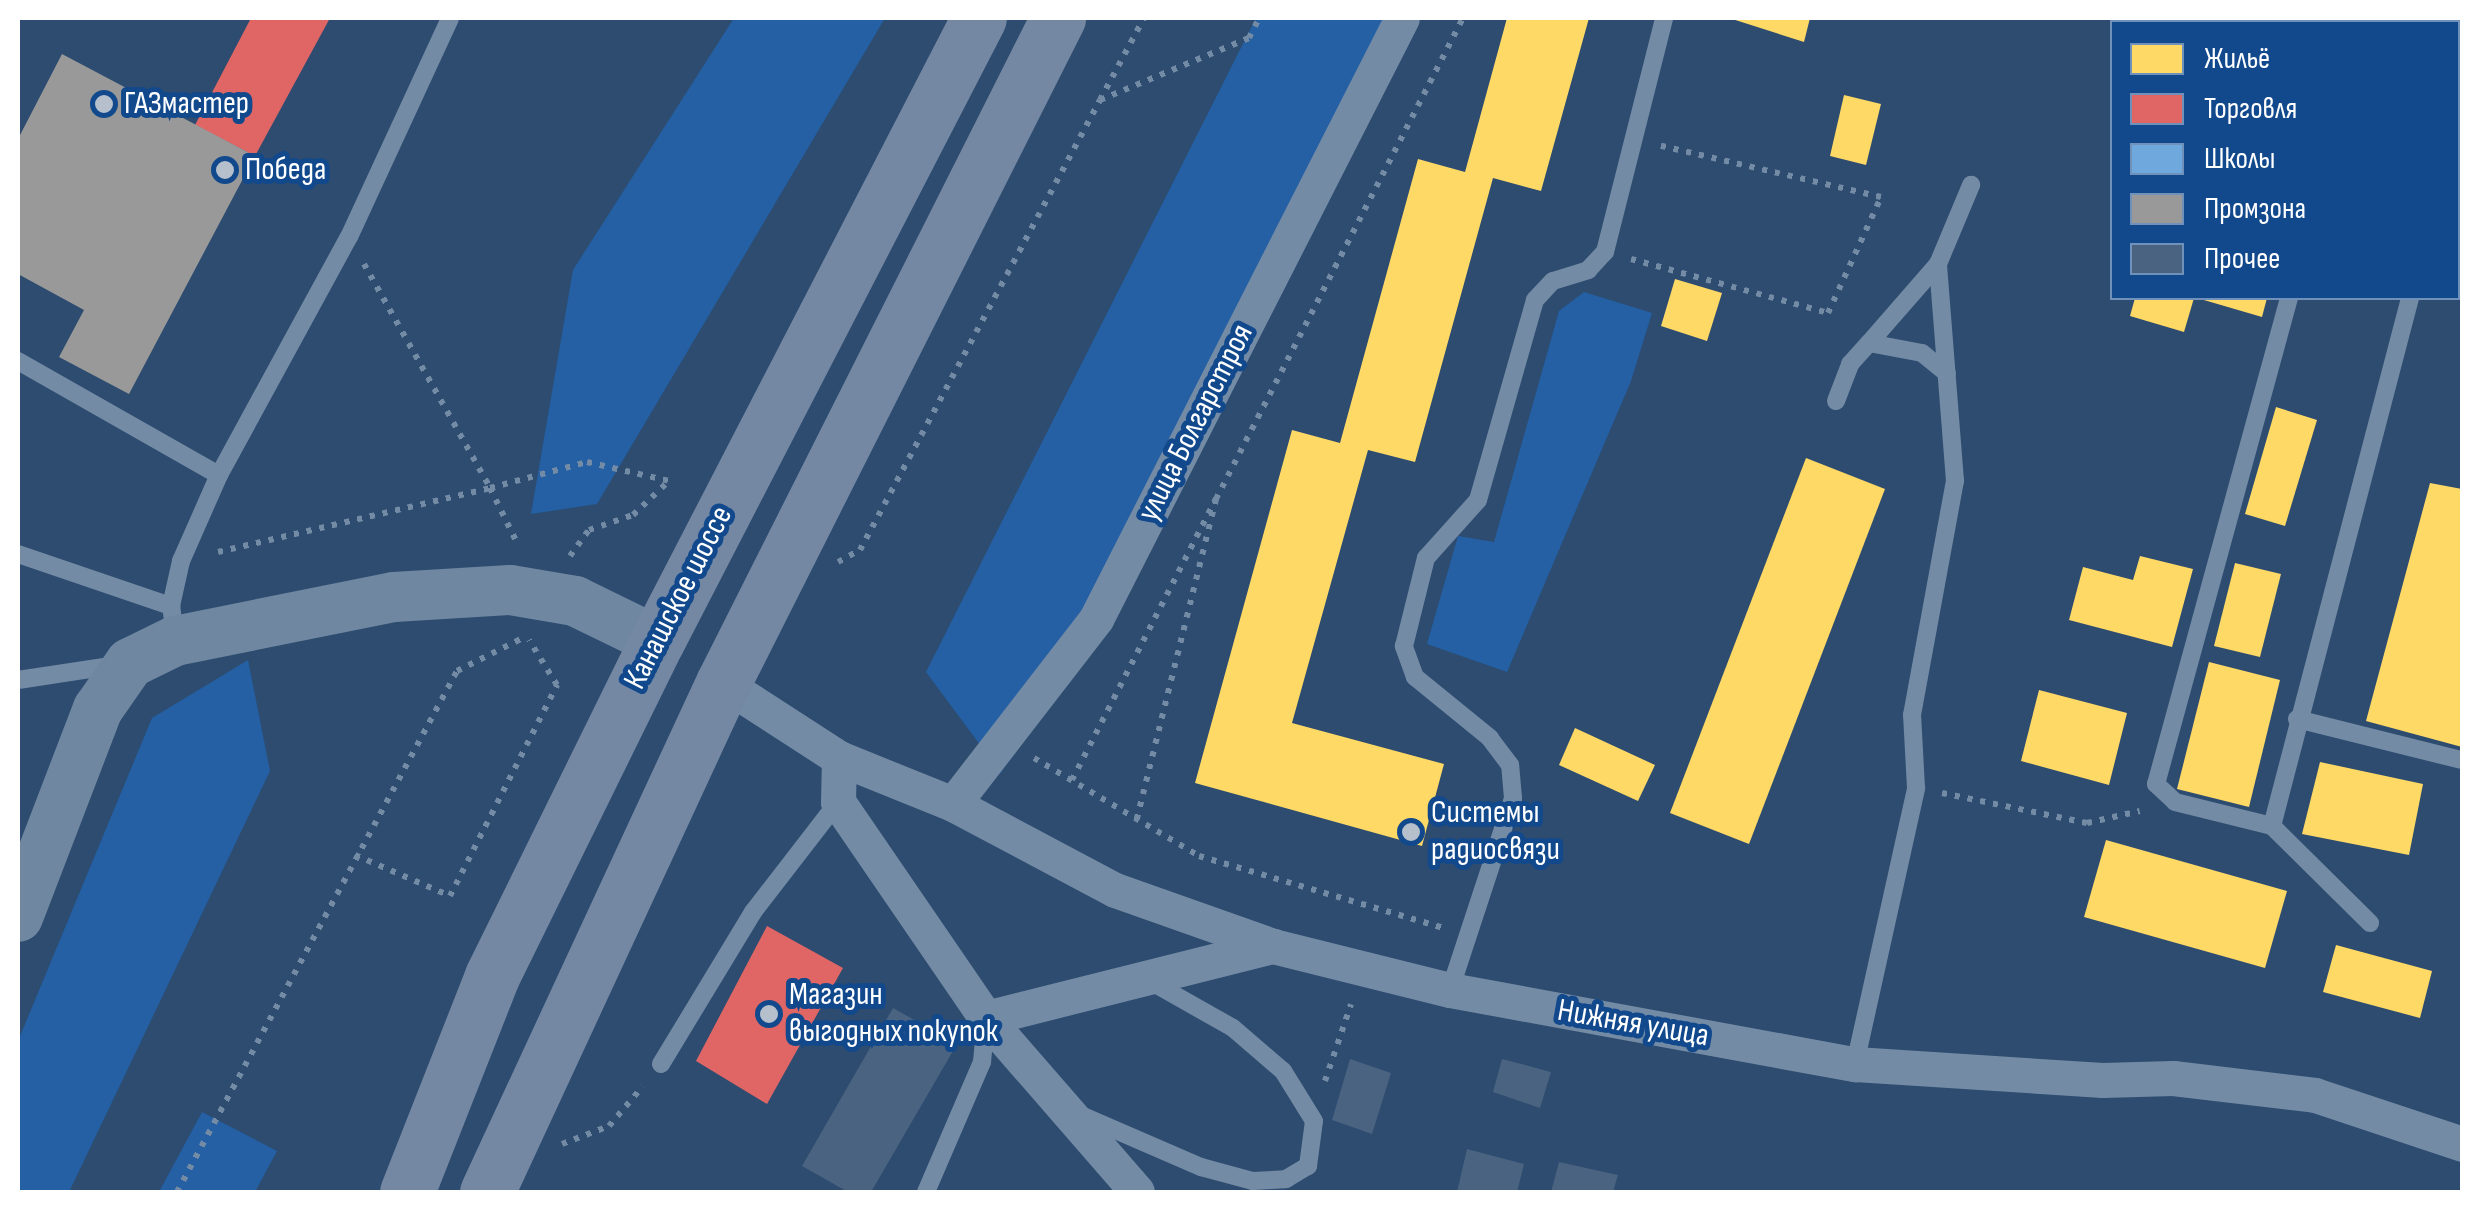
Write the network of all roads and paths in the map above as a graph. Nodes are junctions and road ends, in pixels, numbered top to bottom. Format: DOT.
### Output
graph roads {
  1 [pos="450,18"];
  2 [pos="979,18"];
  3 [pos="1058,18"];
  4 [pos="1144,18"];
  5 [pos="1260,18"];
  6 [pos="1402,18"];
  7 [pos="1463,18"];
  8 [pos="1664,18"];
  9 [pos="1100,100"];
  10 [pos="1634,140"];
  11 [pos="1971,185"];
  12 [pos="349,237"];
  13 [pos="1605,252"];
  14 [pos="1938,264"];
  15 [pos="2288,300"];
  16 [pos="2409,300"];
  17 [pos="1869,343"];
  18 [pos="18,362"];
  19 [pos="1946,373"];
  20 [pos="1836,401"];
  21 [pos="219,475"];
  22 [pos="490,488"];
  23 [pos="1216,498"];
  24 [pos="18,554"];
  25 [pos="181,561"];
  26 [pos="822,561"];
  27 [pos="535,615"];
  28 [pos="173,624"];
  29 [pos="656,640"];
  30 [pos="130,663"];
  31 [pos="18,680"];
  32 [pos="723,682"];
  33 [pos="2297,719"];
  34 [pos="1007,742"];
  35 [pos="839,758"];
  36 [pos="2462,760"];
  37 [pos="1072,780"];
  38 [pos="1916,788"];
  39 [pos="838,802"];
  40 [pos="2175,802"];
  41 [pos="953,804"];
  42 [pos="1137,819"];
  43 [pos="2272,826"];
  44 [pos="355,855"];
  45 [pos="18,917"];
  46 [pos="2370,924"];
  47 [pos="1468,936"];
  48 [pos="1273,946"];
  49 [pos="1381,972"];
  50 [pos="1144,978"];
  51 [pos="1450,990"];
  52 [pos="986,1018"];
  53 [pos="661,1064"];
  54 [pos="1855,1064"];
  55 [pos="1064,1108"];
  56 [pos="1314,1121"];
  57 [pos="2462,1144"];
  58 [pos="551,1161"];
  59 [pos="177,1192"];
  60 [pos="408,1192"];
  61 [pos="487,1192"];
  62 [pos="926,1192"];
  63 [pos="1137,1192"];
  1 -- 12 [label="lane"];
  2 -- 29 [label="main road, Канашское шоссе"];
  3 -- 32 [label="main road"];
  4 -- 9 [label="path"];
  5 -- 9 [label="path"];
  6 -- 34 [label="street, улица Болгарстроя"];
  7 -- 23 [label="path"];
  8 -- 10 [label="lane"];
  9 -- 26 [label="path"];
  10 -- 13 [label="lane"];
  10 -- 13 [label="path"];
  11 -- 14 [label="lane"];
  12 -- 21 [label="lane"];
  12 -- 22 [label="path"];
  13 -- 47 [label="lane"];
  14 -- 17 [label="lane"];
  14 -- 19 [label="lane"];
  15 -- 40 [label="lane"];
  16 -- 33 [label="lane"];
  17 -- 19 [label="lane"];
  17 -- 20 [label="lane"];
  18 -- 21 [label="lane"];
  19 -- 38 [label="lane"];
  21 -- 25 [label="lane"];
  22 -- 25 [label="path"];
  22 -- 27 [label="path"];
  23 -- 37 [label="path"];
  23 -- 42 [label="path"];
  24 -- 28 [label="lane"];
  25 -- 28 [label="lane"];
  27 -- 28 [label="street"];
  27 -- 29 [label="street"];
  27 -- 44 [label="path"];
  27 -- 44 [label="path"];
  28 -- 30 [label="street"];
  29 -- 32 [label="main road"];
  29 -- 60 [label="main road, Канашское шоссе"];
  30 -- 31 [label="lane"];
  30 -- 45 [label="street"];
  32 -- 35 [label="street, Нижняя улица"];
  32 -- 61 [label="main road"];
  33 -- 36 [label="lane"];
  33 -- 43 [label="lane"];
  34 -- 37 [label="path"];
  34 -- 41 [label="street, улица Болгарстроя"];
  35 -- 39 [label="street"];
  35 -- 41 [label="street, Нижняя улица"];
  37 -- 42 [label="path"];
  38 -- 40 [label="path"];
  38 -- 54 [label="lane"];
  39 -- 52 [label="street"];
  39 -- 53 [label="lane"];
  40 -- 43 [label="lane"];
  41 -- 48 [label="street, Нижняя улица"];
  42 -- 47 [label="path"];
  43 -- 46 [label="lane"];
  44 -- 59 [label="path"];
  47 -- 51 [label="lane"];
  48 -- 49 [label="street, Нижняя улица"];
  48 -- 50 [label="street"];
  49 -- 51 [label="street, Нижняя улица"];
  49 -- 56 [label="path"];
  50 -- 52 [label="street"];
  50 -- 56 [label="lane"];
  51 -- 54 [label="street, Нижняя улица"];
  52 -- 55 [label="street"];
  52 -- 62 [label="lane"];
  53 -- 58 [label="path"];
  54 -- 57 [label="street, Нижняя улица"];
  55 -- 56 [label="lane"];
  55 -- 63 [label="street"];
}
